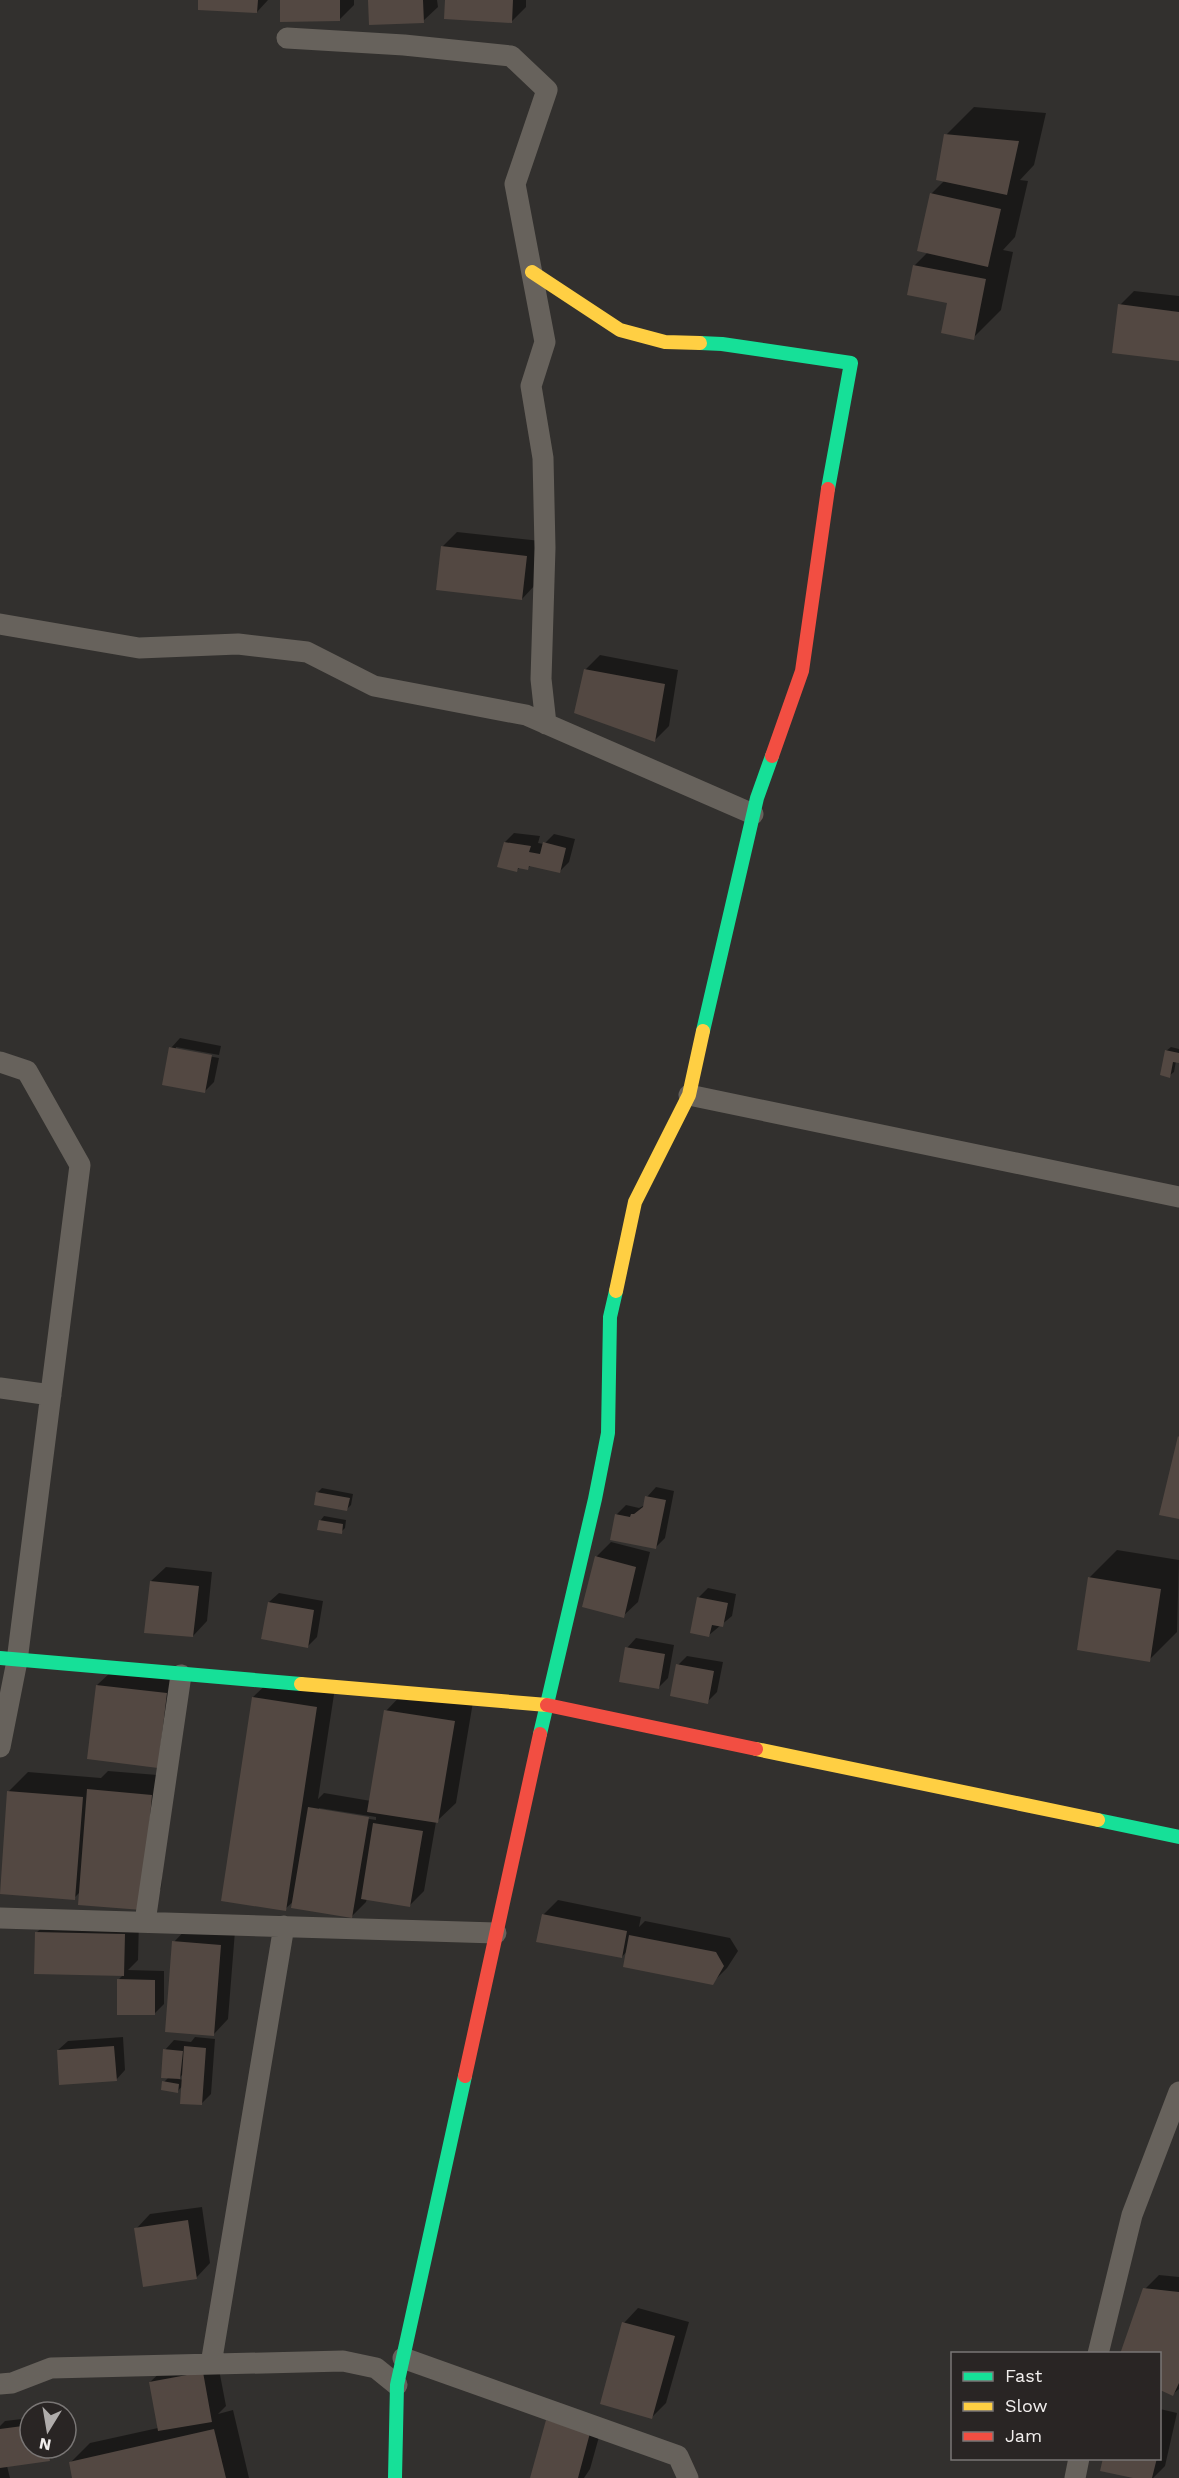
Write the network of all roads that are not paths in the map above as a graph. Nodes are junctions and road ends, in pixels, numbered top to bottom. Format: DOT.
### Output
graph roads {
  1 [pos="287,38"];
  2 [pos="532,273"];
  3 [pos="0,624"];
  4 [pos="546,723"];
  5 [pos="753,814"];
  6 [pos="0,1062"];
  7 [pos="689,1095"];
  8 [pos="1179,1197"];
  9 [pos="0,1388"];
  10 [pos="51,1395"];
  11 [pos="9,1660"];
  12 [pos="181,1675"];
  13 [pos="546,1705"];
  14 [pos="0,1747"];
  15 [pos="1179,1837"];
  16 [pos="0,1918"];
  17 [pos="145,1922"];
  18 [pos="284,1926"];
  19 [pos="496,1933"];
  20 [pos="1179,2092"];
  21 [pos="1098,2352"];
  22 [pos="403,2358"];
  23 [pos="211,2364"];
  24 [pos="0,2384"];
  25 [pos="397,2385"];
  26 [pos="1079,2460"];
  27 [pos="395,2478"];
  28 [pos="688,2478"];
  29 [pos="1076,2478"];
  1 -- 2 [label="street"];
  2 -- 4 [label="street"];
  2 -- 5 [label="street"];
  3 -- 4 [label="street"];
  4 -- 5 [label="street"];
  5 -- 7 [label="street"];
  6 -- 10 [label="street"];
  7 -- 8 [label="street"];
  7 -- 13 [label="street"];
  9 -- 10 [label="street"];
  10 -- 11 [label="street"];
  11 -- 12 [label="street"];
  11 -- 14 [label="street"];
  12 -- 13 [label="street"];
  12 -- 17 [label="street"];
  13 -- 15 [label="street"];
  13 -- 19 [label="street"];
  16 -- 17 [label="street"];
  17 -- 18 [label="street"];
  18 -- 19 [label="street"];
  18 -- 23 [label="street"];
  19 -- 22 [label="street"];
  20 -- 21 [label="street"];
  22 -- 25 [label="street"];
  22 -- 28 [label="street"];
  23 -- 24 [label="street"];
  23 -- 25 [label="street"];
  25 -- 27 [label="street"];
  26 -- 29 [label="street"];
}
